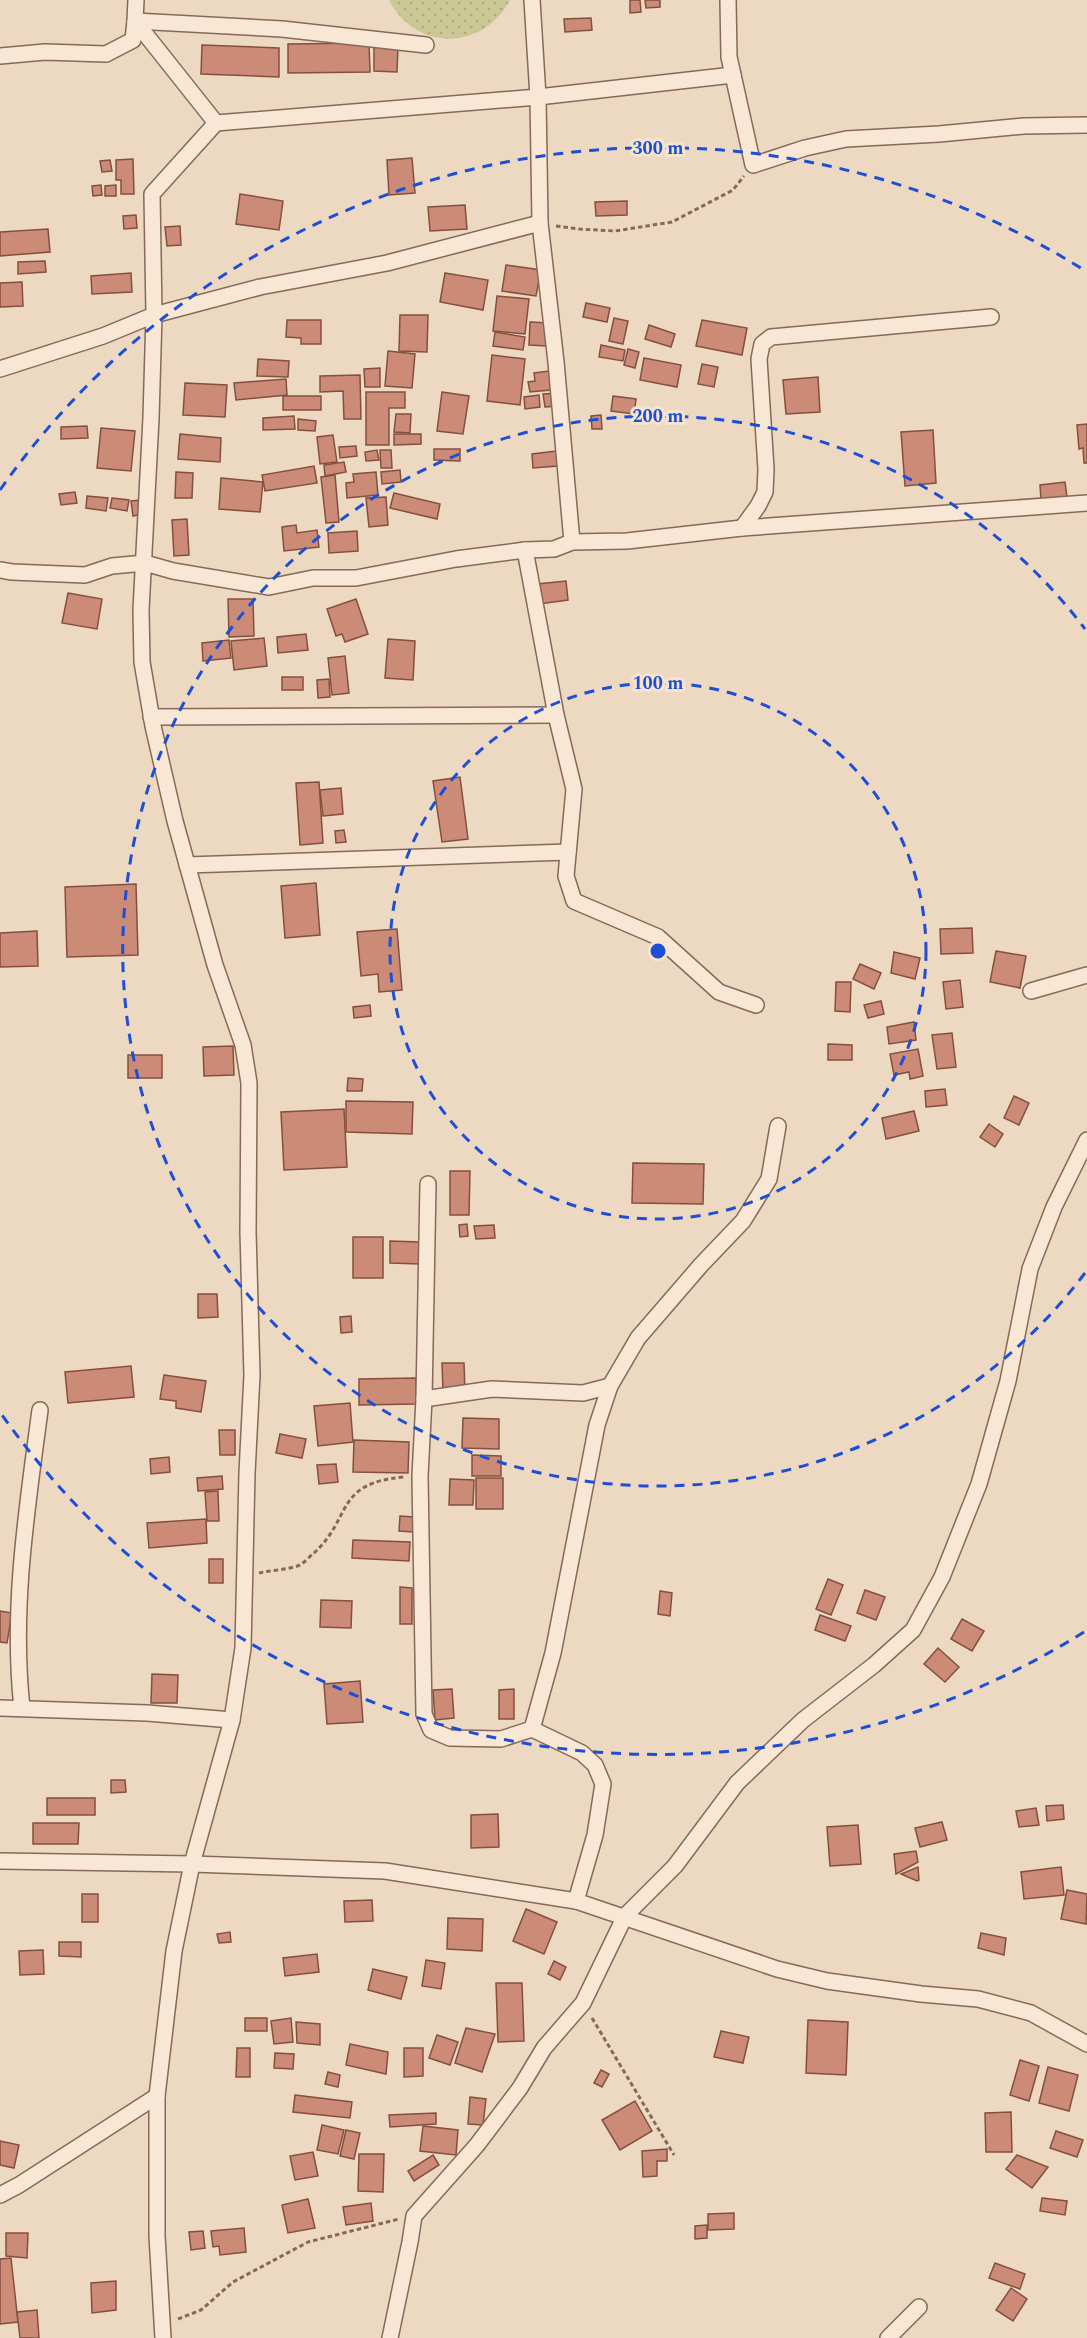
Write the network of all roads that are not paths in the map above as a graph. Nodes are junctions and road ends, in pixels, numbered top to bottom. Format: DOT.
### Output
graph roads {
  1 [pos="136,0"];
  2 [pos="532,0"];
  3 [pos="728,0"];
  4 [pos="135,21"];
  5 [pos="426,45"];
  6 [pos="0,56"];
  7 [pos="733,75"];
  8 [pos="538,97"];
  9 [pos="216,123"];
  10 [pos="1087,125"];
  11 [pos="540,223"];
  12 [pos="154,315"];
  13 [pos="991,317"];
  14 [pos="0,369"];
  15 [pos="1087,503"];
  16 [pos="742,528"];
  17 [pos="572,542"];
  18 [pos="525,550"];
  19 [pos="145,563"];
  20 [pos="0,570"];
  21 [pos="555,715"];
  22 [pos="151,717"];
  23 [pos="568,852"];
  24 [pos="187,865"];
  25 [pos="1087,975"];
  26 [pos="1031,991"];
  27 [pos="756,1005"];
  28 [pos="778,1126"];
  29 [pos="1087,1140"];
  30 [pos="428,1184"];
  31 [pos="610,1386"];
  32 [pos="424,1399"];
  33 [pos="40,1410"];
  34 [pos="0,1708"];
  35 [pos="22,1708"];
  36 [pos="232,1720"];
  37 [pos="532,1729"];
  38 [pos="0,1861"];
  39 [pos="192,1864"];
  40 [pos="576,1901"];
  41 [pos="626,1916"];
  42 [pos="1087,2044"];
  43 [pos="157,2096"];
  44 [pos="0,2195"];
  45 [pos="919,2307"];
  46 [pos="163,2332"];
  47 [pos="390,2338"];
  48 [pos="888,2338"];
  1 -- 4 [label="street"];
  2 -- 8 [label="street"];
  3 -- 7 [label="street"];
  4 -- 5 [label="street"];
  4 -- 6 [label="street"];
  4 -- 9 [label="street"];
  7 -- 8 [label="street"];
  7 -- 10 [label="street"];
  8 -- 9 [label="street"];
  8 -- 11 [label="street"];
  9 -- 12 [label="street"];
  11 -- 12 [label="street"];
  11 -- 17 [label="street"];
  12 -- 14 [label="street"];
  12 -- 19 [label="street"];
  13 -- 16 [label="street"];
  15 -- 16 [label="street"];
  16 -- 17 [label="street"];
  17 -- 18 [label="street"];
  18 -- 19 [label="street"];
  18 -- 21 [label="street"];
  19 -- 20 [label="street"];
  19 -- 22 [label="street"];
  21 -- 22 [label="street"];
  21 -- 23 [label="street"];
  22 -- 24 [label="street"];
  23 -- 24 [label="street"];
  23 -- 27 [label="street"];
  24 -- 36 [label="street"];
  25 -- 26 [label="street"];
  28 -- 31 [label="street"];
  29 -- 41 [label="street"];
  30 -- 32 [label="street"];
  31 -- 32 [label="street"];
  31 -- 37 [label="street"];
  32 -- 37 [label="street"];
  33 -- 35 [label="street"];
  34 -- 35 [label="street"];
  35 -- 36 [label="street"];
  36 -- 39 [label="street"];
  37 -- 40 [label="street"];
  38 -- 39 [label="street"];
  39 -- 40 [label="street"];
  39 -- 43 [label="street"];
  40 -- 41 [label="street"];
  41 -- 42 [label="street"];
  41 -- 47 [label="street"];
  43 -- 44 [label="street"];
  43 -- 46 [label="street"];
  45 -- 48 [label="street"];
}
